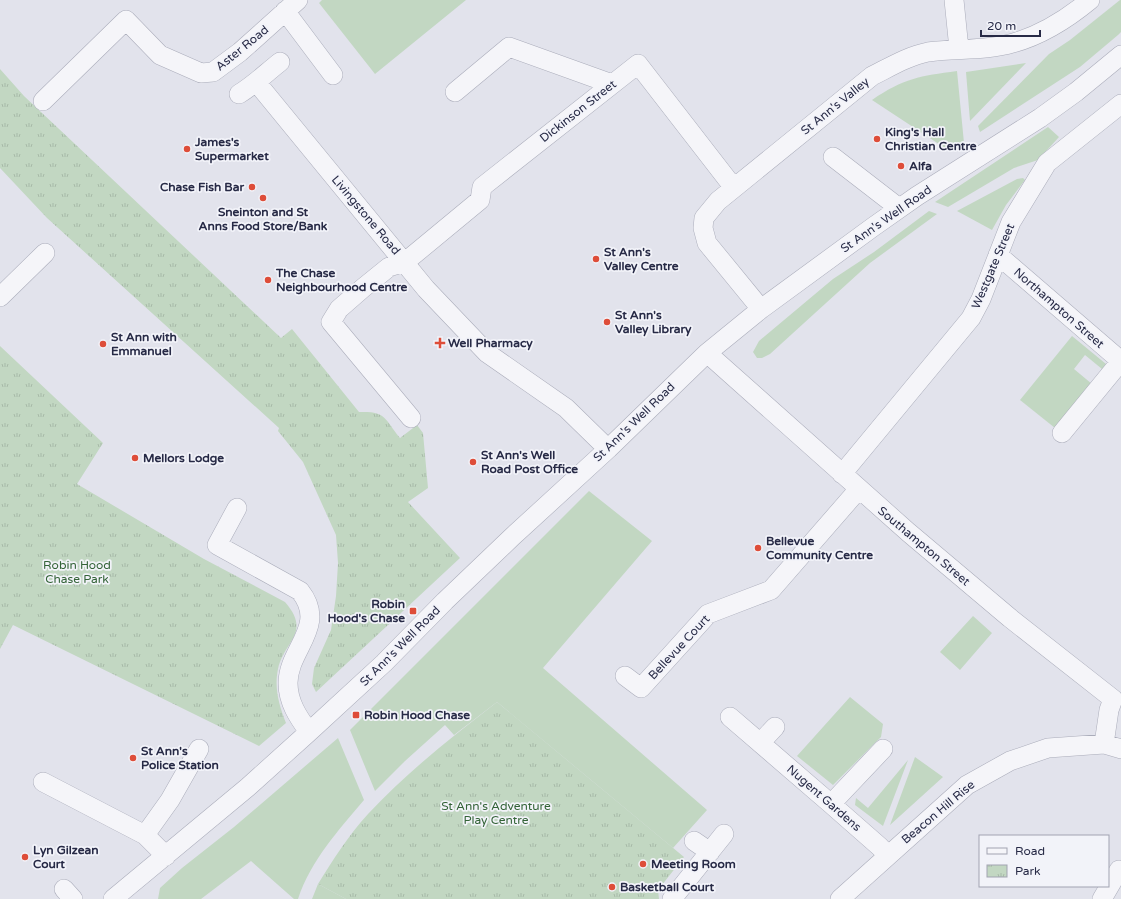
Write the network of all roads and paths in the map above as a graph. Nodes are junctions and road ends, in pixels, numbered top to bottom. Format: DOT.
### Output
graph roads {
  1 [pos="954,0"];
  2 [pos="1090,0"];
  3 [pos="292,6"];
  4 [pos="959,49"];
  5 [pos="1121,55"];
  6 [pos="280,62"];
  7 [pos="333,75"];
  8 [pos="257,83"];
  9 [pos="612,84"];
  10 [pos="456,92"];
  11 [pos="239,94"];
  12 [pos="43,101"];
  13 [pos="1121,104"];
  14 [pos="833,157"];
  15 [pos="734,188"];
  16 [pos="900,208"];
  17 [pos="45,253"];
  18 [pos="998,255"];
  19 [pos="405,262"];
  20 [pos="0,297"];
  21 [pos="760,309"];
  22 [pos="707,353"];
  23 [pos="1121,361"];
  24 [pos="411,418"];
  25 [pos="1062,433"];
  26 [pos="608,449"];
  27 [pos="842,474"];
  28 [pos="858,490"];
  29 [pos="237,508"];
  30 [pos="625,676"];
  31 [pos="1117,692"];
  32 [pos="730,717"];
  33 [pos="775,727"];
  34 [pos="309,732"];
  35 [pos="760,742"];
  36 [pos="1112,746"];
  37 [pos="199,749"];
  38 [pos="883,749"];
  39 [pos="43,782"];
  40 [pos="831,804"];
  41 [pos="724,834"];
  42 [pos="145,835"];
  43 [pos="694,841"];
  44 [pos="710,852"];
  45 [pos="887,855"];
  46 [pos="166,856"];
  47 [pos="1116,868"];
  48 [pos="1109,884"];
  49 [pos="123,896"];
  50 [pos="672,899"];
  51 [pos="840,899"];
  1 -- 4 [label="street"];
  2 -- 4 [label="street, St Ann's Valley"];
  3 -- 7 [label="street"];
  3 -- 12 [label="street, Aster Road"];
  4 -- 15 [label="street, St Ann's Valley"];
  5 -- 16 [label="street, St Ann's Well Road"];
  6 -- 8 [label="street"];
  8 -- 11 [label="street"];
  8 -- 19 [label="street, Livingstone Road"];
  9 -- 10 [label="street"];
  9 -- 15 [label="street, Dickinson Street"];
  9 -- 19 [label="street, Dickinson Street"];
  13 -- 18 [label="street, Westgate Street"];
  14 -- 16 [label="street"];
  15 -- 21 [label="street, St Ann's Valley"];
  16 -- 21 [label="street, St Ann's Well Road"];
  17 -- 20 [label="street"];
  18 -- 23 [label="street, Northampton Street"];
  18 -- 27 [label="street, Westgate Street"];
  19 -- 24 [label="street, Dickinson Street"];
  19 -- 26 [label="street, Livingstone Road"];
  21 -- 22 [label="street, St Ann's Well Road"];
  22 -- 26 [label="street, St Ann's Well Road"];
  22 -- 27 [label="street, Southampton Street"];
  23 -- 25 [label="street"];
  26 -- 34 [label="street, St Ann's Well Road"];
  27 -- 28 [label="street, Southampton Street"];
  28 -- 30 [label="street, Bellevue Court"];
  28 -- 31 [label="street, Southampton Street"];
  29 -- 34 [label="street"];
  31 -- 36 [label="street, Southampton Street"];
  32 -- 35 [label="street, Nugent Gardens"];
  33 -- 35 [label="street"];
  34 -- 46 [label="street, St Ann's Well Road"];
  35 -- 40 [label="street, Nugent Gardens"];
  36 -- 45 [label="street, Beacon Hill Rise"];
  37 -- 42 [label="street"];
  38 -- 40 [label="street"];
  39 -- 42 [label="street"];
  40 -- 45 [label="street, Nugent Gardens"];
  41 -- 44 [label="street"];
  42 -- 46 [label="street"];
  43 -- 44 [label="street"];
  44 -- 50 [label="street"];
  45 -- 51 [label="street, Beacon Hill Rise"];
  46 -- 49 [label="street, St Ann's Well Road"];
  47 -- 48 [label="street"];
}
